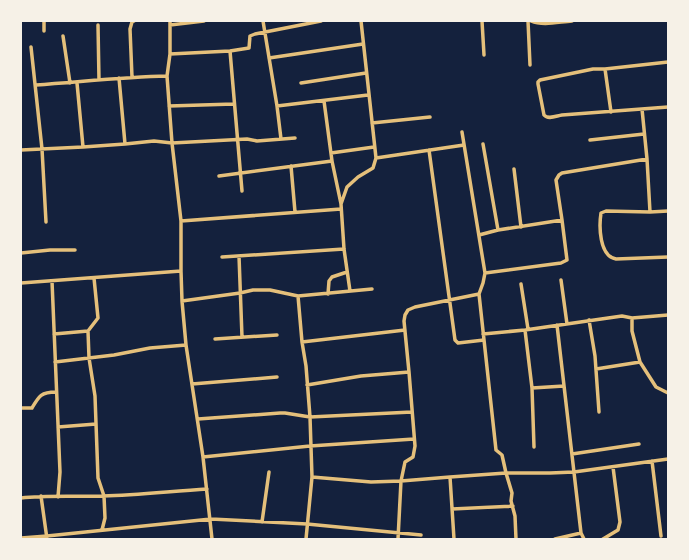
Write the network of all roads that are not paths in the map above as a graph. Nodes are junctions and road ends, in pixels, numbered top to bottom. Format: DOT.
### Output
graph roads {
  1 [pos="44,21"];
  2 [pos="134,21"];
  3 [pos="204,21"];
  4 [pos="263,21"];
  5 [pos="321,21"];
  6 [pos="361,21"];
  7 [pos="482,21"];
  8 [pos="529,21"];
  9 [pos="572,21"];
  10 [pos="549,22"];
  11 [pos="170,23"];
  12 [pos="98,25"];
  13 [pos="44,31"];
  14 [pos="265,32"];
  15 [pos="64,36"];
  16 [pos="363,44"];
  17 [pos="31,47"];
  18 [pos="230,51"];
  19 [pos="170,54"];
  20 [pos="484,55"];
  21 [pos="269,58"];
  22 [pos="668,62"];
  23 [pos="530,65"];
  24 [pos="606,68"];
  25 [pos="366,73"];
  26 [pos="167,76"];
  27 [pos="132,77"];
  28 [pos="119,78"];
  29 [pos="99,80"];
  30 [pos="77,82"];
  31 [pos="70,83"];
  32 [pos="301,83"];
  33 [pos="36,85"];
  34 [pos="368,95"];
  35 [pos="324,100"];
  36 [pos="234,104"];
  37 [pos="169,106"];
  38 [pos="278,106"];
  39 [pos="668,107"];
  40 [pos="642,109"];
  41 [pos="611,112"];
  42 [pos="430,117"];
  43 [pos="372,123"];
  44 [pos="462,132"];
  45 [pos="644,134"];
  46 [pos="296,138"];
  47 [pos="237,139"];
  48 [pos="281,139"];
  49 [pos="590,140"];
  50 [pos="172,143"];
  51 [pos="125,144"];
  52 [pos="464,144"];
  53 [pos="483,144"];
  54 [pos="83,147"];
  55 [pos="374,147"];
  56 [pos="42,149"];
  57 [pos="21,150"];
  58 [pos="429,150"];
  59 [pos="331,153"];
  60 [pos="376,158"];
  61 [pos="647,159"];
  62 [pos="332,161"];
  63 [pos="291,166"];
  64 [pos="514,169"];
  65 [pos="240,173"];
  66 [pos="218,176"];
  67 [pos="242,191"];
  68 [pos="341,204"];
  69 [pos="341,209"];
  70 [pos="668,211"];
  71 [pos="295,212"];
  72 [pos="650,212"];
  73 [pos="562,220"];
  74 [pos="181,221"];
  75 [pos="46,222"];
  76 [pos="521,227"];
  77 [pos="498,230"];
  78 [pos="479,235"];
  79 [pos="344,249"];
  80 [pos="75,250"];
  81 [pos="21,253"];
  82 [pos="239,256"];
  83 [pos="222,257"];
  84 [pos="668,257"];
  85 [pos="181,271"];
  86 [pos="347,272"];
  87 [pos="484,274"];
  88 [pos="94,278"];
  89 [pos="561,280"];
  90 [pos="52,281"];
  91 [pos="21,283"];
  92 [pos="522,284"];
  93 [pos="372,289"];
  94 [pos="350,291"];
  95 [pos="240,293"];
  96 [pos="328,294"];
  97 [pos="479,294"];
  98 [pos="298,296"];
  99 [pos="182,301"];
  100 [pos="450,301"];
  101 [pos="668,315"];
  102 [pos="632,318"];
  103 [pos="589,320"];
  104 [pos="567,324"];
  105 [pos="557,325"];
  106 [pos="526,329"];
  107 [pos="405,330"];
  108 [pos="88,331"];
  109 [pos="54,334"];
  110 [pos="483,334"];
  111 [pos="277,335"];
  112 [pos="242,337"];
  113 [pos="215,339"];
  114 [pos="484,340"];
  115 [pos="302,342"];
  116 [pos="186,345"];
  117 [pos="89,358"];
  118 [pos="55,362"];
  119 [pos="640,362"];
  120 [pos="596,369"];
  121 [pos="410,372"];
  122 [pos="277,377"];
  123 [pos="192,384"];
  124 [pos="307,385"];
  125 [pos="564,386"];
  126 [pos="532,388"];
  127 [pos="56,392"];
  128 [pos="668,393"];
  129 [pos="21,408"];
  130 [pos="412,412"];
  131 [pos="599,412"];
  132 [pos="310,417"];
  133 [pos="198,419"];
  134 [pos="96,424"];
  135 [pos="58,427"];
  136 [pos="414,439"];
  137 [pos="639,444"];
  138 [pos="310,446"];
  139 [pos="534,447"];
  140 [pos="572,454"];
  141 [pos="203,457"];
  142 [pos="668,458"];
  143 [pos="652,461"];
  144 [pos="613,467"];
  145 [pos="269,472"];
  146 [pos="574,472"];
  147 [pos="506,473"];
  148 [pos="312,477"];
  149 [pos="450,477"];
  150 [pos="401,481"];
  151 [pos="207,489"];
  152 [pos="41,496"];
  153 [pos="104,496"];
  154 [pos="58,497"];
  155 [pos="21,498"];
  156 [pos="513,506"];
  157 [pos="452,510"];
  158 [pos="211,519"];
  159 [pos="262,522"];
  160 [pos="308,524"];
  161 [pos="102,530"];
  162 [pos="397,533"];
  163 [pos="582,533"];
  164 [pos="420,535"];
  165 [pos="661,536"];
  166 [pos="47,537"];
  167 [pos="21,538"];
  168 [pos="212,539"];
  169 [pos="306,539"];
  170 [pos="398,539"];
  171 [pos="454,539"];
  172 [pos="516,539"];
  173 [pos="555,539"];
  174 [pos="584,539"];
  175 [pos="603,539"];
  1 -- 13 [label="street"];
  2 -- 27 [label="street"];
  3 -- 11 [label="street"];
  4 -- 14 [label="street"];
  5 -- 14 [label="street"];
  6 -- 16 [label="street"];
  7 -- 20 [label="street"];
  8 -- 10 [label="street"];
  8 -- 23 [label="street"];
  9 -- 10 [label="street"];
  11 -- 19 [label="street"];
  12 -- 29 [label="street"];
  14 -- 18 [label="street"];
  14 -- 21 [label="street"];
  15 -- 31 [label="street"];
  16 -- 21 [label="street"];
  16 -- 25 [label="street"];
  17 -- 33 [label="street"];
  18 -- 19 [label="street"];
  18 -- 36 [label="street"];
  19 -- 26 [label="street"];
  21 -- 38 [label="street"];
  22 -- 24 [label="street"];
  24 -- 41 [label="street"];
  24 -- 41 [label="street"];
  25 -- 32 [label="street"];
  25 -- 34 [label="street"];
  26 -- 27 [label="street"];
  26 -- 37 [label="street"];
  27 -- 28 [label="street"];
  28 -- 29 [label="street"];
  28 -- 51 [label="street"];
  29 -- 30 [label="street"];
  30 -- 31 [label="street"];
  30 -- 54 [label="street"];
  31 -- 33 [label="street"];
  33 -- 56 [label="street"];
  34 -- 35 [label="street"];
  34 -- 43 [label="street"];
  35 -- 38 [label="street"];
  35 -- 59 [label="street"];
  36 -- 37 [label="street"];
  36 -- 47 [label="street"];
  37 -- 50 [label="street"];
  38 -- 48 [label="street"];
  39 -- 40 [label="street"];
  40 -- 41 [label="street"];
  40 -- 45 [label="street"];
  42 -- 43 [label="street"];
  43 -- 55 [label="street"];
  44 -- 52 [label="street"];
  45 -- 49 [label="street"];
  45 -- 61 [label="street"];
  46 -- 48 [label="street"];
  47 -- 48 [label="street"];
  47 -- 50 [label="street"];
  47 -- 65 [label="street"];
  50 -- 51 [label="street"];
  50 -- 74 [label="street"];
  51 -- 54 [label="street"];
  52 -- 58 [label="street"];
  52 -- 78 [label="street"];
  53 -- 77 [label="street"];
  54 -- 56 [label="street"];
  55 -- 59 [label="street"];
  55 -- 60 [label="street"];
  56 -- 57 [label="street"];
  56 -- 75 [label="street"];
  58 -- 60 [label="street"];
  58 -- 100 [label="street"];
  59 -- 62 [label="street"];
  60 -- 68 [label="street"];
  61 -- 72 [label="street"];
  61 -- 73 [label="street"];
  62 -- 63 [label="street"];
  62 -- 68 [label="street"];
  63 -- 65 [label="street"];
  63 -- 71 [label="street"];
  64 -- 76 [label="street"];
  65 -- 66 [label="street"];
  65 -- 67 [label="street"];
  68 -- 69 [label="street"];
  69 -- 71 [label="street"];
  69 -- 79 [label="street"];
  70 -- 72 [label="street"];
  71 -- 74 [label="street"];
  72 -- 84 [label="street"];
  73 -- 76 [label="street"];
  73 -- 87 [label="street"];
  74 -- 85 [label="street"];
  76 -- 77 [label="street"];
  77 -- 78 [label="street"];
  78 -- 87 [label="street"];
  79 -- 82 [label="street"];
  79 -- 86 [label="street"];
  80 -- 81 [label="street"];
  82 -- 83 [label="street"];
  82 -- 95 [label="street"];
  85 -- 88 [label="street"];
  85 -- 99 [label="street"];
  86 -- 94 [label="street"];
  86 -- 96 [label="street"];
  87 -- 97 [label="street"];
  88 -- 90 [label="street"];
  88 -- 108 [label="street"];
  89 -- 104 [label="street"];
  90 -- 91 [label="street"];
  90 -- 109 [label="street"];
  92 -- 106 [label="street"];
  93 -- 94 [label="street"];
  94 -- 96 [label="street"];
  95 -- 98 [label="street"];
  95 -- 99 [label="street"];
  95 -- 112 [label="street"];
  96 -- 98 [label="street"];
  97 -- 100 [label="street"];
  97 -- 110 [label="street"];
  98 -- 115 [label="street"];
  99 -- 116 [label="street"];
  100 -- 107 [label="street"];
  100 -- 114 [label="street"];
  101 -- 102 [label="street"];
  102 -- 103 [label="street"];
  102 -- 119 [label="street"];
  103 -- 104 [label="street"];
  103 -- 120 [label="street"];
  104 -- 105 [label="street"];
  105 -- 106 [label="street"];
  105 -- 125 [label="street"];
  106 -- 110 [label="street"];
  106 -- 126 [label="street"];
  107 -- 115 [label="street"];
  107 -- 121 [label="street"];
  108 -- 109 [label="street"];
  108 -- 117 [label="street"];
  109 -- 118 [label="street"];
  110 -- 114 [label="street"];
  111 -- 112 [label="street"];
  112 -- 113 [label="street"];
  114 -- 147 [label="street"];
  115 -- 124 [label="street"];
  116 -- 117 [label="street"];
  116 -- 123 [label="street"];
  117 -- 118 [label="street"];
  117 -- 134 [label="street"];
  118 -- 127 [label="street"];
  119 -- 120 [label="street"];
  119 -- 128 [label="street"];
  120 -- 131 [label="street"];
  121 -- 124 [label="street"];
  121 -- 130 [label="street"];
  122 -- 123 [label="street"];
  123 -- 133 [label="street"];
  124 -- 132 [label="street"];
  125 -- 126 [label="street"];
  125 -- 140 [label="street"];
  126 -- 139 [label="street"];
  127 -- 129 [label="street"];
  127 -- 135 [label="street"];
  130 -- 132 [label="street"];
  130 -- 136 [label="street"];
  132 -- 133 [label="street"];
  132 -- 138 [label="street"];
  133 -- 141 [label="street"];
  134 -- 135 [label="street"];
  134 -- 153 [label="street"];
  135 -- 154 [label="street"];
  136 -- 138 [label="street"];
  136 -- 150 [label="street"];
  137 -- 140 [label="street"];
  138 -- 141 [label="street"];
  138 -- 148 [label="street"];
  140 -- 146 [label="street"];
  141 -- 151 [label="street"];
  142 -- 143 [label="street"];
  143 -- 144 [label="street"];
  143 -- 165 [label="street"];
  144 -- 146 [label="street"];
  144 -- 175 [label="street"];
  145 -- 159 [label="street"];
  146 -- 147 [label="street"];
  146 -- 163 [label="street"];
  147 -- 149 [label="street"];
  147 -- 156 [label="street"];
  148 -- 150 [label="street"];
  148 -- 160 [label="street"];
  149 -- 150 [label="street"];
  149 -- 157 [label="street"];
  150 -- 162 [label="street"];
  151 -- 153 [label="street"];
  151 -- 158 [label="street"];
  152 -- 154 [label="street"];
  152 -- 155 [label="street"];
  152 -- 166 [label="street"];
  153 -- 154 [label="street"];
  153 -- 161 [label="street"];
  156 -- 157 [label="street"];
  156 -- 172 [label="street"];
  157 -- 171 [label="street"];
  158 -- 159 [label="street"];
  158 -- 161 [label="street"];
  158 -- 168 [label="street"];
  159 -- 160 [label="street"];
  160 -- 162 [label="street"];
  160 -- 169 [label="street"];
  161 -- 166 [label="street"];
  162 -- 164 [label="street"];
  162 -- 170 [label="street"];
  163 -- 173 [label="street"];
  163 -- 174 [label="street"];
  166 -- 167 [label="street"];
}
